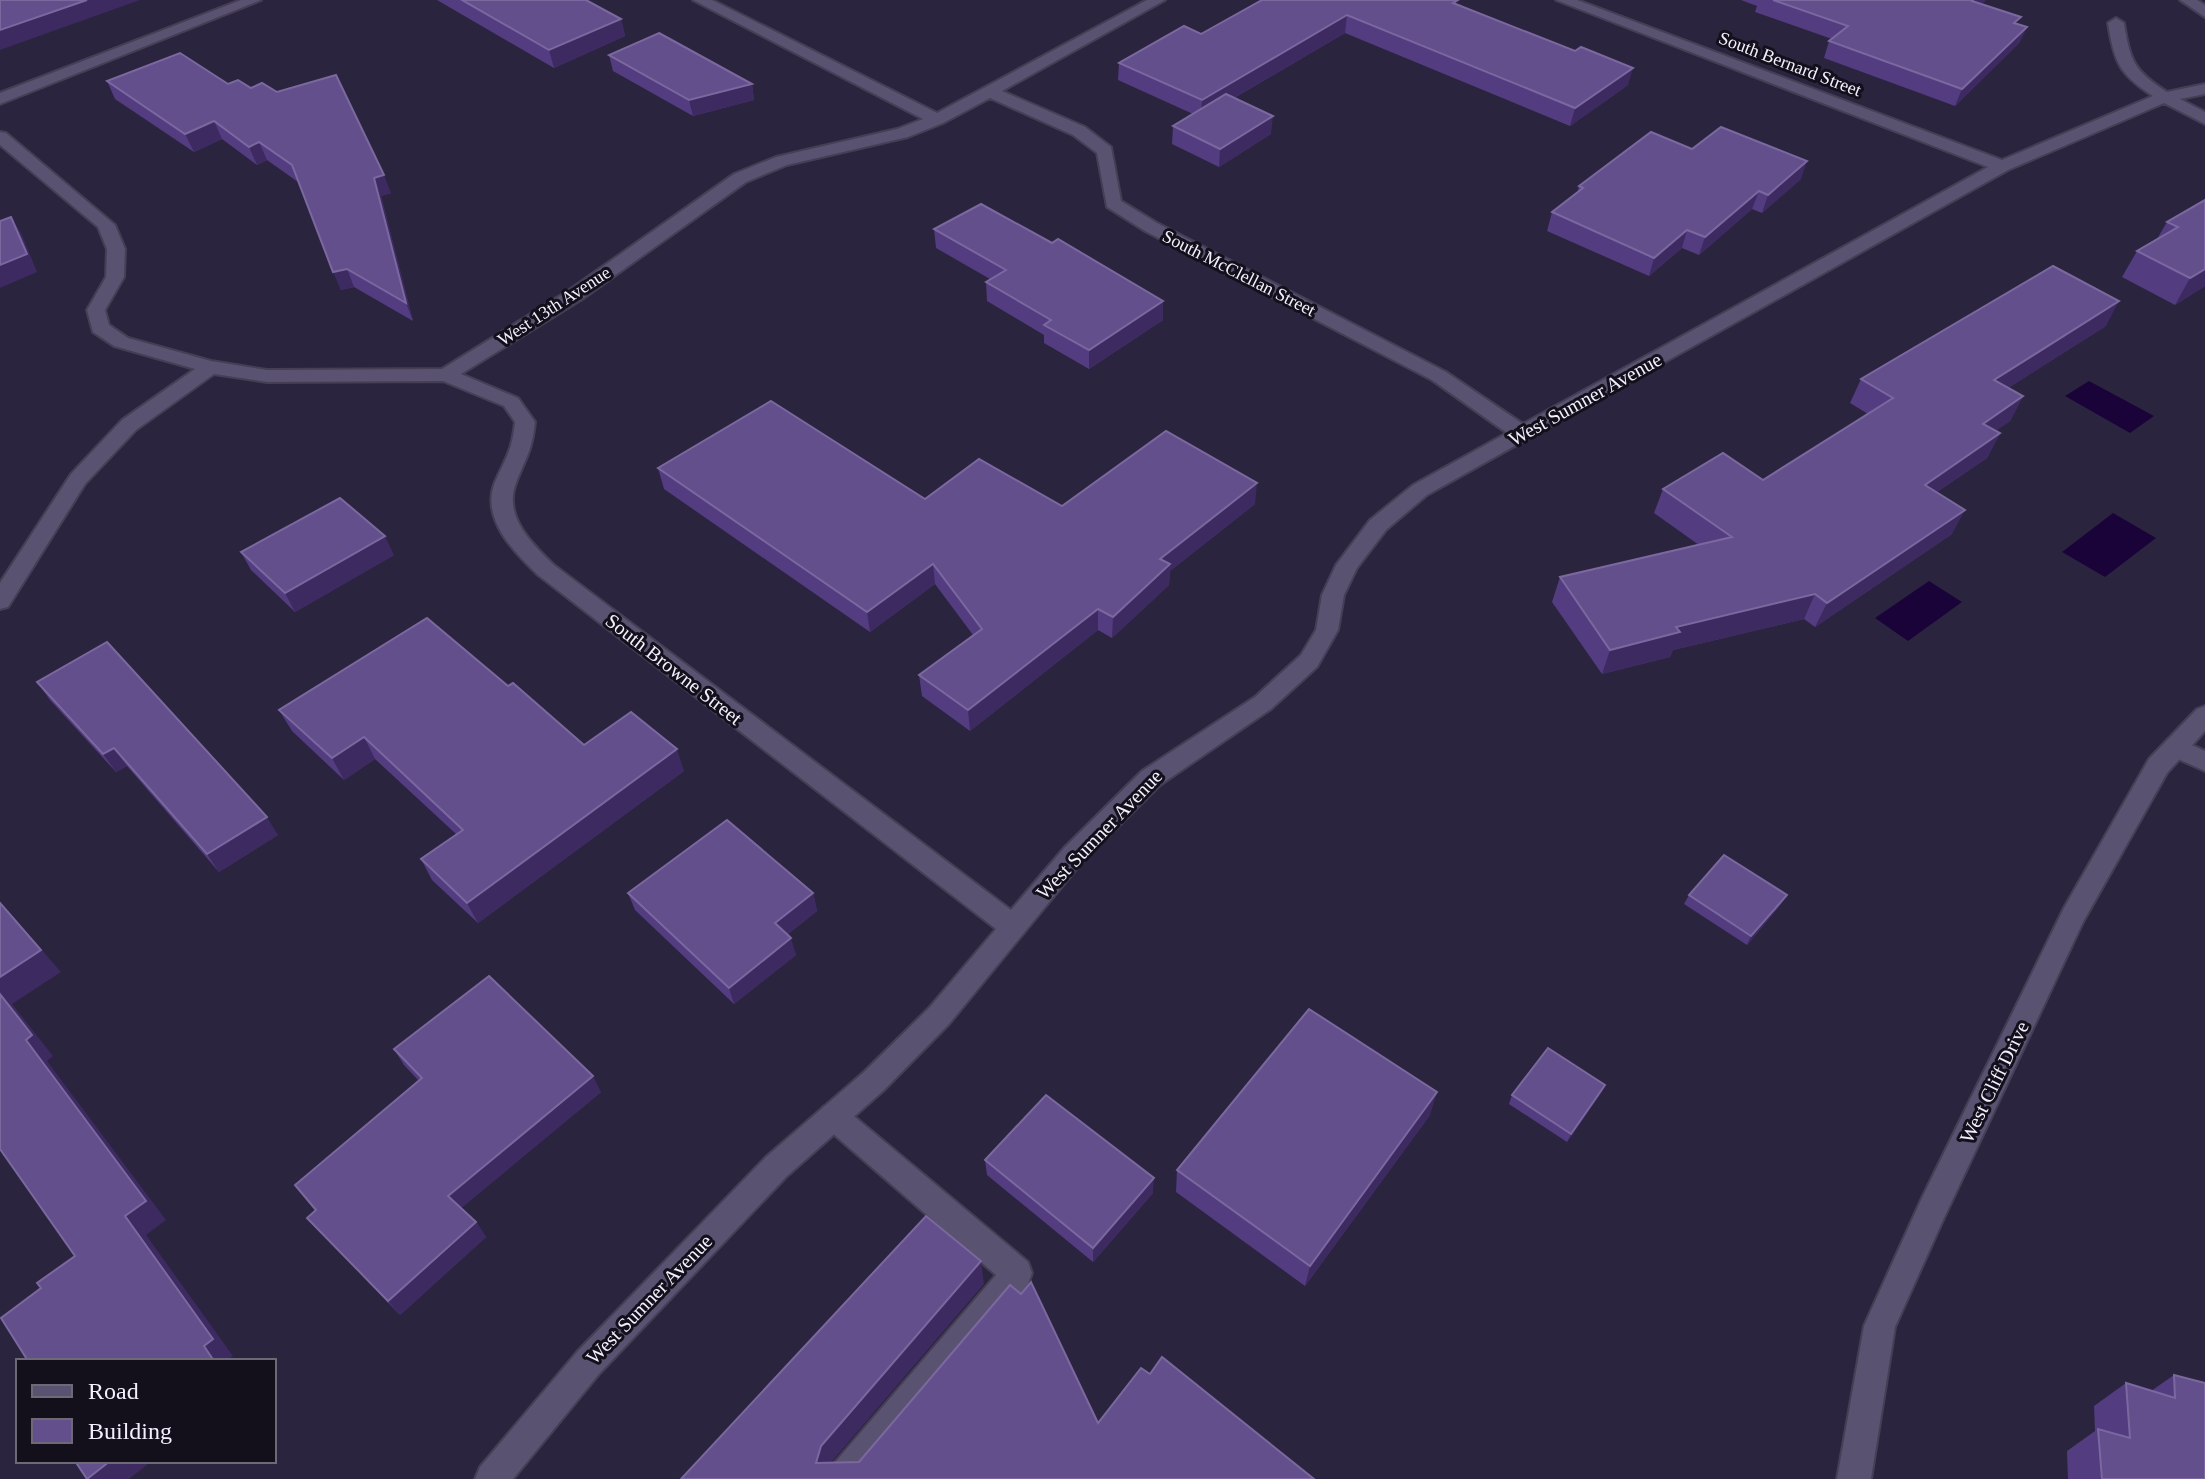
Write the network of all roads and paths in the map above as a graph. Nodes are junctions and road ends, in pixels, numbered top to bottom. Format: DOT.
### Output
graph roads {
  1 [pos="254,0"];
  2 [pos="700,0"];
  3 [pos="1158,0"];
  4 [pos="1563,0"];
  5 [pos="2187,0"];
  6 [pos="2205,12"];
  7 [pos="2116,23"];
  8 [pos="2205,89"];
  9 [pos="988,91"];
  10 [pos="2165,97"];
  11 [pos="0,99"];
  12 [pos="2205,119"];
  13 [pos="937,120"];
  14 [pos="0,137"];
  15 [pos="2002,166"];
  16 [pos="210,367"];
  17 [pos="446,375"];
  18 [pos="1523,434"];
  19 [pos="0,601"];
  20 [pos="2205,715"];
  21 [pos="2176,747"];
  22 [pos="2205,762"];
  23 [pos="1012,926"];
  24 [pos="833,1116"];
  25 [pos="492,1479"];
  26 [pos="843,1479"];
  27 [pos="1854,1479"];
  1 -- 11 [label="street"];
  2 -- 13 [label="street"];
  3 -- 9 [label="street, West 13th Avenue"];
  4 -- 15 [label="street, South Bernard Street"];
  5 -- 6 [label="street"];
  7 -- 10 [label="street"];
  8 -- 10 [label="street, West Sumner Avenue"];
  9 -- 13 [label="street, West 13th Avenue"];
  9 -- 18 [label="street, South McClellan Street"];
  10 -- 12 [label="street"];
  10 -- 15 [label="street, West Sumner Avenue"];
  13 -- 17 [label="street, West 13th Avenue"];
  14 -- 16 [label="street"];
  15 -- 18 [label="street, West Sumner Avenue"];
  16 -- 17 [label="street"];
  16 -- 19 [label="street"];
  17 -- 23 [label="street, South Browne Street"];
  18 -- 23 [label="street, West Sumner Avenue"];
  20 -- 21 [label="street, West Cliff Drive"];
  21 -- 22 [label="street"];
  21 -- 27 [label="street, West Cliff Drive"];
  23 -- 24 [label="street, West Sumner Avenue"];
  24 -- 25 [label="street, West Sumner Avenue"];
  24 -- 26 [label="street"];
}
